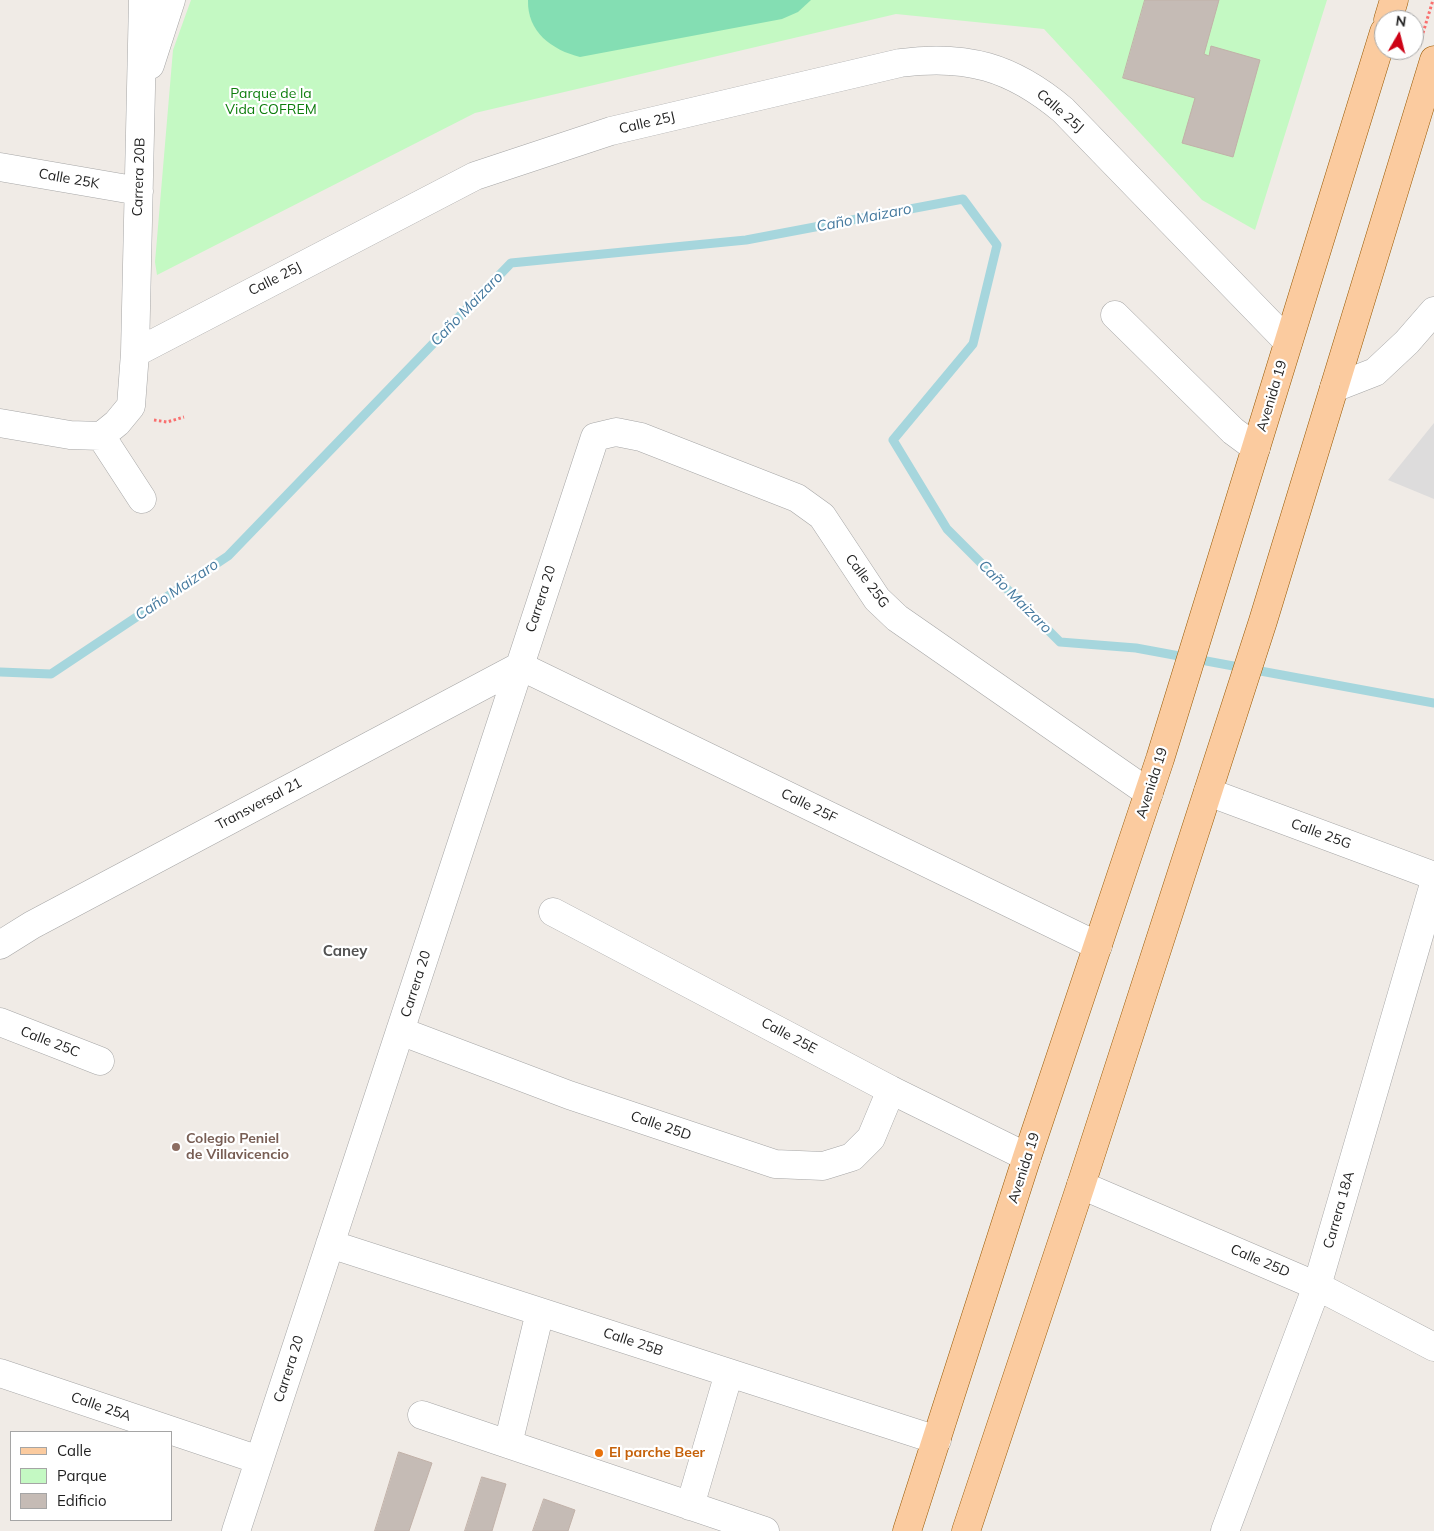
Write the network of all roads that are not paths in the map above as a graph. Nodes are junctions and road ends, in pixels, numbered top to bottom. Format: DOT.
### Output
graph roads {
  1 [pos="144,0"];
  2 [pos="171,0"];
  3 [pos="1375,60"];
  4 [pos="1434,60"];
  5 [pos="142,92"];
  6 [pos="0,167"];
  7 [pos="139,190"];
  8 [pos="1434,311"];
  9 [pos="1115,315"];
  10 [pos="1288,342"];
  11 [pos="135,353"];
  12 [pos="1334,388"];
  13 [pos="0,423"];
  14 [pos="101,436"];
  15 [pos="594,437"];
  16 [pos="1256,448"];
  17 [pos="142,499"];
  18 [pos="520,666"];
  19 [pos="1208,792"];
  20 [pos="1149,793"];
  21 [pos="1434,876"];
  22 [pos="1434,884"];
  23 [pos="553,912"];
  24 [pos="0,945"];
  25 [pos="1098,946"];
  26 [pos="0,1022"];
  27 [pos="400,1031"];
  28 [pos="100,1061"];
  29 [pos="891,1090"];
  30 [pos="1027,1157"];
  31 [pos="1081,1185"];
  32 [pos="330,1244"];
  33 [pos="1317,1286"];
  34 [pos="540,1312"];
  35 [pos="1434,1347"];
  36 [pos="0,1373"];
  37 [pos="729,1373"];
  38 [pos="422,1415"];
  39 [pos="937,1440"];
  40 [pos="508,1444"];
  41 [pos="259,1460"];
  42 [pos="690,1506"];
  43 [pos="236,1531"];
  44 [pos="765,1531"];
  45 [pos="907,1531"];
  46 [pos="966,1531"];
  47 [pos="1225,1531"];
  1 -- 5 [label="street, Carrera 20B"];
  2 -- 5 [label="street"];
  3 -- 10 [label="main road, Avenida 19"];
  4 -- 12 [label="main road"];
  5 -- 7 [label="street, Carrera 20B"];
  6 -- 7 [label="street, Calle 25K"];
  7 -- 11 [label="street, Carrera 20B"];
  8 -- 12 [label="street"];
  9 -- 16 [label="street"];
  10 -- 11 [label="street, Calle 25J"];
  10 -- 16 [label="main road, Avenida 19"];
  11 -- 14 [label="street"];
  12 -- 19 [label="main road"];
  13 -- 14 [label="street"];
  14 -- 17 [label="street"];
  15 -- 18 [label="street, Carrera 20"];
  15 -- 20 [label="street, Calle 25G"];
  16 -- 20 [label="main road, Avenida 19"];
  18 -- 24 [label="street, Transversal 21"];
  18 -- 25 [label="street, Calle 25F"];
  18 -- 27 [label="street, Carrera 20"];
  19 -- 21 [label="street, Calle 25G"];
  19 -- 31 [label="main road"];
  20 -- 25 [label="main road, Avenida 19"];
  22 -- 33 [label="street, Carrera 18A"];
  23 -- 29 [label="street, Calle 25E"];
  25 -- 30 [label="main road, Avenida 19"];
  26 -- 28 [label="street, Calle 25C"];
  27 -- 29 [label="street, Calle 25D"];
  27 -- 32 [label="street, Carrera 20"];
  29 -- 30 [label="street, Calle 25E"];
  30 -- 39 [label="main road, Avenida 19"];
  31 -- 33 [label="street, Calle 25D"];
  31 -- 46 [label="main road"];
  32 -- 34 [label="street, Calle 25B"];
  32 -- 41 [label="street, Carrera 20"];
  33 -- 35 [label="street, Calle 25D"];
  33 -- 47 [label="street, Carrera 18A"];
  34 -- 37 [label="street, Calle 25B"];
  34 -- 40 [label="street"];
  36 -- 41 [label="street, Calle 25A"];
  37 -- 39 [label="street, Calle 25B"];
  37 -- 42 [label="street"];
  38 -- 40 [label="street"];
  39 -- 45 [label="main road, Avenida 19"];
  40 -- 42 [label="street"];
  41 -- 43 [label="street, Carrera 20"];
  42 -- 44 [label="street"];
}
